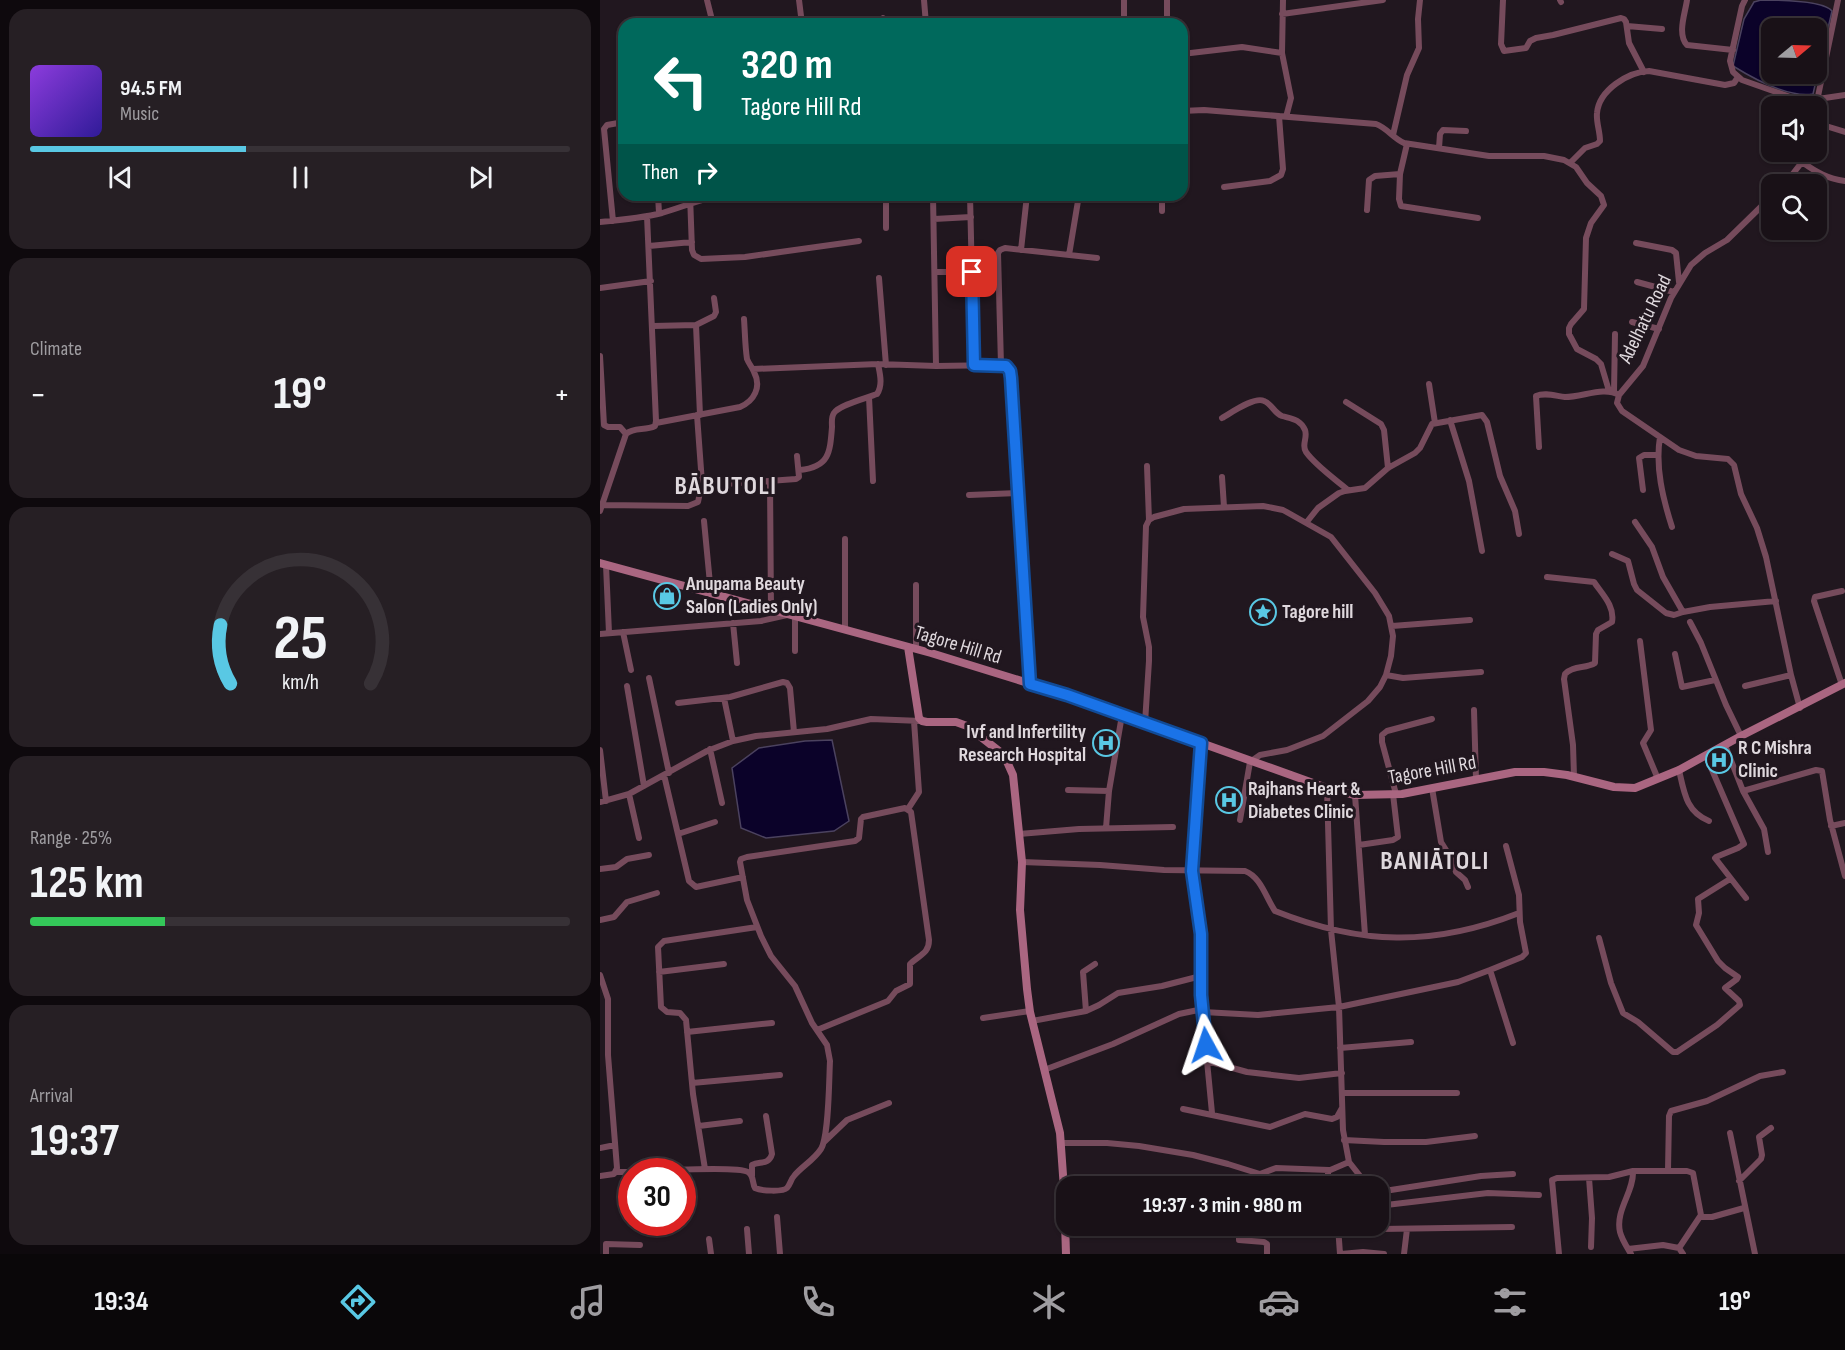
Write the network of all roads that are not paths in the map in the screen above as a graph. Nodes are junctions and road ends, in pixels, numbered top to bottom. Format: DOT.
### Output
graph roads {
  1 [pos="707,0"];
  2 [pos="799,0"];
  3 [pos="924,0"];
  4 [pos="1124,0"];
  5 [pos="1167,0"];
  6 [pos="1283,0"];
  7 [pos="1383,0"];
  8 [pos="1420,0"];
  9 [pos="1503,0"];
  10 [pos="1687,0"];
  11 [pos="1745,0"];
  12 [pos="1838,0"];
  13 [pos="1282,14"];
  14 [pos="712,18"];
  15 [pos="801,18"];
  16 [pos="926,18"];
  17 [pos="1124,18"];
  18 [pos="1167,18"];
  19 [pos="1627,26"];
  20 [pos="1662,29"];
  21 [pos="1733,50"];
  22 [pos="1188,53"];
  23 [pos="1282,53"];
  24 [pos="1644,72"];
  25 [pos="1738,77"];
  26 [pos="1793,96"];
  27 [pos="1818,96"];
  28 [pos="1845,96"];
  29 [pos="1827,101"];
  30 [pos="1188,111"];
  31 [pos="1282,116"];
  32 [pos="618,123"];
  33 [pos="1827,126"];
  34 [pos="1466,131"];
  35 [pos="1845,132"];
  36 [pos="1393,135"];
  37 [pos="1407,144"];
  38 [pos="1439,148"];
  39 [pos="1802,162"];
  40 [pos="1570,163"];
  41 [pos="1400,174"];
  42 [pos="1793,174"];
  43 [pos="1845,181"];
  44 [pos="1224,187"];
  45 [pos="658,201"];
  46 [pos="690,201"];
  47 [pos="698,201"];
  48 [pos="886,201"];
  49 [pos="933,201"];
  50 [pos="970,201"];
  51 [pos="1026,201"];
  52 [pos="1078,201"];
  53 [pos="1162,201"];
  54 [pos="690,205"];
  55 [pos="1761,207"];
  56 [pos="1367,210"];
  57 [pos="1162,211"];
  58 [pos="659,213"];
  59 [pos="647,216"];
  60 [pos="971,217"];
  61 [pos="1478,218"];
  62 [pos="934,219"];
  63 [pos="613,221"];
  64 [pos="600,222"];
  65 [pos="886,228"];
  66 [pos="859,240"];
  67 [pos="692,242"];
  68 [pos="1636,243"];
  69 [pos="649,246"];
  70 [pos="1021,250"];
  71 [pos="1069,255"];
  72 [pos="1097,258"];
  73 [pos="934,272"];
  74 [pos="972,272"];
  75 [pos="879,278"];
  76 [pos="651,281"];
  77 [pos="1637,282"];
  78 [pos="1679,283"];
  79 [pos="600,288"];
  80 [pos="1674,292"];
  81 [pos="714,298"];
  82 [pos="744,319"];
  83 [pos="1632,322"];
  84 [pos="696,325"];
  85 [pos="653,326"];
  86 [pos="1659,329"];
  87 [pos="1615,334"];
  88 [pos="600,356"];
  89 [pos="882,364"];
  90 [pos="974,365"];
  91 [pos="1001,365"];
  92 [pos="936,366"];
  93 [pos="753,369"];
  94 [pos="1429,384"];
  95 [pos="1614,393"];
  96 [pos="869,397"];
  97 [pos="1347,402"];
  98 [pos="699,415"];
  99 [pos="1222,418"];
  100 [pos="1450,420"];
  101 [pos="656,423"];
  102 [pos="1436,423"];
  103 [pos="608,427"];
  104 [pos="600,430"];
  105 [pos="626,434"];
  106 [pos="1660,437"];
  107 [pos="1539,447"];
  108 [pos="1658,455"];
  109 [pos="797,456"];
  110 [pos="1146,466"];
  111 [pos="1388,468"];
  112 [pos="800,470"];
  113 [pos="1222,477"];
  114 [pos="770,481"];
  115 [pos="873,481"];
  116 [pos="725,484"];
  117 [pos="1348,490"];
  118 [pos="1642,490"];
  119 [pos="1018,493"];
  120 [pos="969,495"];
  121 [pos="1224,507"];
  122 [pos="601,508"];
  123 [pos="1149,520"];
  124 [pos="704,521"];
  125 [pos="1635,522"];
  126 [pos="1306,523"];
  127 [pos="1672,527"];
  128 [pos="1519,534"];
  129 [pos="846,540"];
  130 [pos="1482,551"];
  131 [pos="1612,554"];
  132 [pos="603,564"];
  133 [pos="1547,578"];
  134 [pos="915,585"];
  135 [pos="1842,591"];
  136 [pos="711,594"];
  137 [pos="1776,601"];
  138 [pos="771,610"];
  139 [pos="1683,612"];
  140 [pos="791,616"];
  141 [pos="1470,620"];
  142 [pos="1690,622"];
  143 [pos="733,623"];
  144 [pos="1392,626"];
  145 [pos="845,630"];
  146 [pos="623,632"];
  147 [pos="609,633"];
  148 [pos="600,634"];
  149 [pos="1640,641"];
  150 [pos="912,648"];
  151 [pos="795,651"];
  152 [pos="1675,654"];
  153 [pos="737,663"];
  154 [pos="631,670"];
  155 [pos="1481,672"];
  156 [pos="1386,675"];
  157 [pos="1791,675"];
  158 [pos="649,678"];
  159 [pos="1715,680"];
  160 [pos="1030,684"];
  161 [pos="1843,684"];
  162 [pos="627,686"];
  163 [pos="1745,686"];
  164 [pos="724,698"];
  165 [pos="678,703"];
  166 [pos="1800,708"];
  167 [pos="1474,710"];
  168 [pos="1122,715"];
  169 [pos="1432,719"];
  170 [pos="918,721"];
  171 [pos="1144,723"];
  172 [pos="794,732"];
  173 [pos="1741,736"];
  174 [pos="733,741"];
  175 [pos="1201,743"];
  176 [pos="1725,745"];
  177 [pos="710,749"];
  178 [pos="600,750"];
  179 [pos="1706,756"];
  180 [pos="1250,762"];
  181 [pos="1679,770"];
  182 [pos="667,774"];
  183 [pos="1574,776"];
  184 [pos="1476,779"];
  185 [pos="1658,779"];
  186 [pos="644,786"];
  187 [pos="1327,788"];
  188 [pos="1432,788"];
  189 [pos="1068,790"];
  190 [pos="1743,790"];
  191 [pos="1109,791"];
  192 [pos="629,794"];
  193 [pos="1395,794"];
  194 [pos="1355,795"];
  195 [pos="603,802"];
  196 [pos="722,803"];
  197 [pos="908,809"];
  198 [pos="1240,820"];
  199 [pos="1709,821"];
  200 [pos="715,822"];
  201 [pos="1845,823"];
  202 [pos="1831,826"];
  203 [pos="1173,827"];
  204 [pos="1106,828"];
  205 [pos="678,834"];
  206 [pos="1020,834"];
  207 [pos="639,837"];
  208 [pos="1359,845"];
  209 [pos="1506,846"];
  210 [pos="1767,852"];
  211 [pos="649,855"];
  212 [pos="1022,862"];
  213 [pos="600,869"];
  214 [pos="1192,871"];
  215 [pos="1845,876"];
  216 [pos="743,877"];
  217 [pos="1730,879"];
  218 [pos="1468,887"];
  219 [pos="657,893"];
  220 [pos="1746,898"];
  221 [pos="1519,913"];
  222 [pos="600,920"];
  223 [pos="757,927"];
  224 [pos="1331,930"];
  225 [pos="1365,935"];
  226 [pos="1599,938"];
  227 [pos="724,964"];
  228 [pos="1095,964"];
  229 [pos="1490,970"];
  230 [pos="659,972"];
  231 [pos="600,975"];
  232 [pos="1201,976"];
  233 [pos="1339,1007"];
  234 [pos="1030,1011"];
  235 [pos="1086,1011"];
  236 [pos="1203,1011"];
  237 [pos="983,1018"];
  238 [pos="1032,1021"];
  239 [pos="772,1023"];
  240 [pos="817,1030"];
  241 [pos="687,1032"];
  242 [pos="1411,1042"];
  243 [pos="1513,1043"];
  244 [pos="1340,1048"];
  245 [pos="1207,1061"];
  246 [pos="1044,1070"];
  247 [pos="1783,1072"];
  248 [pos="1342,1073"];
  249 [pos="780,1075"];
  250 [pos="692,1083"];
  251 [pos="1342,1093"];
  252 [pos="1456,1093"];
  253 [pos="889,1103"];
  254 [pos="1342,1107"];
  255 [pos="1183,1109"];
  256 [pos="1212,1113"];
  257 [pos="766,1116"];
  258 [pos="740,1121"];
  259 [pos="699,1126"];
  260 [pos="1771,1128"];
  261 [pos="1730,1133"];
  262 [pos="1475,1136"];
  263 [pos="1344,1140"];
  264 [pos="824,1143"];
  265 [pos="1061,1143"];
  266 [pos="615,1145"];
  267 [pos="600,1148"];
  268 [pos="1349,1162"];
  269 [pos="696,1169"];
  270 [pos="705,1169"];
  271 [pos="1329,1170"];
  272 [pos="1668,1170"];
  273 [pos="1633,1171"];
  274 [pos="616,1172"];
  275 [pos="1513,1174"];
  276 [pos="600,1176"];
  277 [pos="752,1176"];
  278 [pos="1063,1176"];
  279 [pos="1328,1176"];
  280 [pos="1360,1176"];
  281 [pos="1589,1178"];
  282 [pos="1739,1181"];
  283 [pos="1389,1190"];
  284 [pos="1539,1195"];
  285 [pos="1389,1205"];
  286 [pos="1744,1208"];
  287 [pos="777,1217"];
  288 [pos="1700,1217"];
  289 [pos="1512,1227"];
  290 [pos="747,1229"];
  291 [pos="1389,1229"];
  292 [pos="1407,1229"];
  293 [pos="1065,1236"];
  294 [pos="1239,1236"];
  295 [pos="1339,1236"];
  296 [pos="709,1239"];
  297 [pos="640,1245"];
  298 [pos="1591,1247"];
  299 [pos="1681,1251"];
  300 [pos="1629,1252"];
  301 [pos="606,1254"];
  302 [pos="711,1254"];
  303 [pos="749,1254"];
  304 [pos="780,1254"];
  305 [pos="1066,1254"];
  306 [pos="1267,1254"];
  307 [pos="1341,1254"];
  308 [pos="1384,1254"];
  309 [pos="1404,1254"];
  310 [pos="1558,1254"];
  311 [pos="1755,1254"];
  1 -- 14 [label="street"];
  2 -- 15 [label="street"];
  3 -- 16 [label="street"];
  4 -- 17 [label="street"];
  5 -- 18 [label="street"];
  6 -- 13 [label="street"];
  7 -- 13 [label="street"];
  8 -- 36 [label="street"];
  9 -- 19 [label="street"];
  10 -- 21 [label="street"];
  11 -- 21 [label="street"];
  12 -- 27 [label="street"];
  13 -- 23 [label="street"];
  19 -- 20 [label="street"];
  19 -- 24 [label="street"];
  21 -- 25 [label="street"];
  22 -- 23 [label="street"];
  23 -- 31 [label="street"];
  24 -- 25 [label="street"];
  24 -- 40 [label="street"];
  25 -- 26 [label="street"];
  28 -- 29 [label="street"];
  30 -- 31 [label="street"];
  31 -- 36 [label="street"];
  31 -- 44 [label="street"];
  32 -- 63 [label="street"];
  33 -- 35 [label="street"];
  34 -- 38 [label="street"];
  36 -- 37 [label="street"];
  37 -- 38 [label="street"];
  37 -- 41 [label="street"];
  38 -- 40 [label="street"];
  39 -- 42 [label="street"];
  39 -- 43 [label="street"];
  40 -- 95 [label="street"];
  41 -- 56 [label="street"];
  41 -- 61 [label="street"];
  45 -- 58 [label="street"];
  46 -- 54 [label="street"];
  47 -- 54 [label="street"];
  48 -- 65 [label="street"];
  49 -- 62 [label="street"];
  50 -- 60 [label="street"];
  51 -- 70 [label="street"];
  52 -- 71 [label="street"];
  53 -- 57 [label="street"];
  54 -- 58 [label="street"];
  54 -- 67 [label="street"];
  55 -- 78 [label="street, Adelhatu Road"];
  58 -- 59 [label="street"];
  59 -- 63 [label="street"];
  59 -- 69 [label="street"];
  60 -- 62 [label="street"];
  60 -- 74 [label="street"];
  62 -- 73 [label="street"];
  63 -- 64 [label="street"];
  66 -- 67 [label="street"];
  67 -- 69 [label="street"];
  68 -- 78 [label="street"];
  69 -- 76 [label="street"];
  70 -- 71 [label="street"];
  70 -- 91 [label="street"];
  71 -- 72 [label="street"];
  73 -- 74 [label="street"];
  73 -- 92 [label="street"];
  74 -- 90 [label="street"];
  75 -- 89 [label="street"];
  76 -- 79 [label="street"];
  76 -- 85 [label="street"];
  77 -- 80 [label="street"];
  78 -- 80 [label="street, Adelhatu Road"];
  80 -- 86 [label="street, Adelhatu Road"];
  81 -- 84 [label="street"];
  82 -- 93 [label="street"];
  83 -- 86 [label="street"];
  84 -- 85 [label="street"];
  84 -- 98 [label="street"];
  85 -- 101 [label="street"];
  86 -- 95 [label="street, Adelhatu Road"];
  87 -- 95 [label="street"];
  88 -- 103 [label="street"];
  89 -- 92 [label="street"];
  89 -- 93 [label="street"];
  89 -- 96 [label="street"];
  90 -- 91 [label="street"];
  90 -- 92 [label="street"];
  91 -- 119 [label="street"];
  93 -- 98 [label="street"];
  94 -- 102 [label="street"];
  95 -- 106 [label="street"];
  95 -- 107 [label="street"];
  96 -- 112 [label="street"];
  96 -- 115 [label="street"];
  97 -- 111 [label="street"];
  98 -- 101 [label="street"];
  98 -- 122 [label="street"];
  99 -- 117 [label="street"];
  100 -- 102 [label="street"];
  100 -- 128 [label="street"];
  100 -- 130 [label="street"];
  101 -- 105 [label="street"];
  102 -- 111 [label="street"];
  103 -- 104 [label="street"];
  103 -- 105 [label="street"];
  105 -- 122 [label="street"];
  106 -- 108 [label="street"];
  106 -- 137 [label="street"];
  108 -- 118 [label="street"];
  108 -- 127 [label="street"];
  109 -- 112 [label="street"];
  110 -- 123 [label="street"];
  111 -- 117 [label="street"];
  112 -- 114 [label="street"];
  113 -- 121 [label="street"];
  114 -- 116 [label="street"];
  114 -- 138 [label="street"];
  117 -- 126 [label="street"];
  119 -- 120 [label="street"];
  119 -- 160 [label="street"];
  121 -- 123 [label="street"];
  121 -- 126 [label="street"];
  123 -- 171 [label="street"];
  124 -- 136 [label="street"];
  125 -- 139 [label="street"];
  126 -- 144 [label="street"];
  129 -- 145 [label="street"];
  131 -- 139 [label="street"];
  132 -- 136 [label="main road, Tagore Hill Rd"];
  132 -- 147 [label="street"];
  133 -- 183 [label="street"];
  134 -- 150 [label="street"];
  135 -- 161 [label="street"];
  136 -- 138 [label="main road, Tagore Hill Rd"];
  137 -- 139 [label="street"];
  137 -- 157 [label="street"];
  138 -- 140 [label="main road, Tagore Hill Rd"];
  140 -- 143 [label="street"];
  140 -- 145 [label="main road, Tagore Hill Rd"];
  140 -- 151 [label="street"];
  141 -- 144 [label="street"];
  142 -- 159 [label="street"];
  143 -- 146 [label="street"];
  143 -- 153 [label="street"];
  144 -- 156 [label="street"];
  145 -- 150 [label="main road, Tagore Hill Rd"];
  146 -- 147 [label="street"];
  146 -- 154 [label="street"];
  147 -- 148 [label="street"];
  149 -- 185 [label="street"];
  150 -- 160 [label="main road, Tagore Hill Rd"];
  150 -- 170 [label="main road"];
  152 -- 159 [label="street"];
  155 -- 156 [label="street"];
  156 -- 180 [label="street"];
  157 -- 163 [label="street"];
  157 -- 166 [label="street"];
  158 -- 182 [label="street"];
  159 -- 173 [label="street"];
  160 -- 168 [label="main road, Tagore Hill Rd"];
  161 -- 166 [label="main road, Tagore Hill Rd"];
  162 -- 186 [label="street"];
  164 -- 165 [label="street"];
  164 -- 172 [label="street"];
  164 -- 174 [label="street"];
  166 -- 173 [label="main road, Tagore Hill Rd"];
  167 -- 184 [label="street"];
  168 -- 171 [label="main road, Tagore Hill Rd"];
  168 -- 191 [label="street"];
  169 -- 193 [label="street"];
  170 -- 172 [label="street"];
  170 -- 197 [label="street"];
  170 -- 206 [label="main road"];
  171 -- 175 [label="main road, Tagore Hill Rd"];
  172 -- 174 [label="street"];
  173 -- 176 [label="main road, Tagore Hill Rd"];
  174 -- 177 [label="street"];
  175 -- 180 [label="main road, Tagore Hill Rd"];
  175 -- 214 [label="street"];
  176 -- 179 [label="main road, Tagore Hill Rd"];
  176 -- 190 [label="street"];
  177 -- 182 [label="street"];
  177 -- 196 [label="street"];
  178 -- 195 [label="street"];
  179 -- 181 [label="main road, Tagore Hill Rd"];
  179 -- 217 [label="street"];
  180 -- 187 [label="main road, Tagore Hill Rd"];
  180 -- 198 [label="street"];
  181 -- 185 [label="main road, Tagore Hill Rd"];
  181 -- 199 [label="street"];
  182 -- 186 [label="street"];
  182 -- 205 [label="street"];
  183 -- 184 [label="main road, Tagore Hill Rd"];
  183 -- 185 [label="main road, Tagore Hill Rd"];
  184 -- 188 [label="main road, Tagore Hill Rd"];
  186 -- 192 [label="street"];
  187 -- 194 [label="main road, Tagore Hill Rd"];
  187 -- 224 [label="street"];
  188 -- 193 [label="main road, Tagore Hill Rd"];
  188 -- 218 [label="street"];
  189 -- 191 [label="street"];
  190 -- 202 [label="street"];
  190 -- 210 [label="street"];
  191 -- 204 [label="street"];
  192 -- 195 [label="street"];
  192 -- 207 [label="street"];
  193 -- 194 [label="main road, Tagore Hill Rd"];
  193 -- 208 [label="street"];
  194 -- 208 [label="street"];
  197 -- 216 [label="street"];
  197 -- 240 [label="street"];
  200 -- 205 [label="street"];
  201 -- 202 [label="street"];
  202 -- 215 [label="street"];
  203 -- 204 [label="street"];
  204 -- 206 [label="street"];
  205 -- 216 [label="street"];
  206 -- 212 [label="main road"];
  208 -- 225 [label="street"];
  209 -- 221 [label="street"];
  211 -- 213 [label="street"];
  212 -- 214 [label="street"];
  212 -- 234 [label="main road"];
  214 -- 224 [label="street"];
  214 -- 232 [label="street"];
  216 -- 223 [label="street"];
  217 -- 220 [label="street"];
  217 -- 226 [label="street"];
  219 -- 222 [label="street"];
  221 -- 225 [label="street"];
  221 -- 229 [label="street"];
  223 -- 230 [label="street"];
  223 -- 240 [label="street"];
  224 -- 225 [label="street"];
  224 -- 233 [label="street"];
  227 -- 230 [label="street"];
  228 -- 235 [label="street"];
  229 -- 233 [label="street"];
  229 -- 243 [label="street"];
  230 -- 241 [label="street"];
  231 -- 266 [label="street"];
  232 -- 235 [label="street"];
  232 -- 236 [label="street"];
  233 -- 236 [label="street"];
  233 -- 244 [label="street"];
  234 -- 237 [label="street"];
  234 -- 238 [label="main road"];
  235 -- 238 [label="street"];
  236 -- 245 [label="street"];
  236 -- 246 [label="street"];
  238 -- 246 [label="main road"];
  239 -- 241 [label="street"];
  240 -- 264 [label="street"];
  241 -- 250 [label="street"];
  242 -- 244 [label="street"];
  244 -- 248 [label="street"];
  245 -- 248 [label="street"];
  245 -- 256 [label="street"];
  246 -- 265 [label="main road"];
  247 -- 272 [label="street"];
  248 -- 251 [label="street"];
  249 -- 250 [label="street"];
  250 -- 259 [label="street"];
  251 -- 252 [label="street"];
  251 -- 254 [label="street"];
  253 -- 264 [label="street"];
  254 -- 256 [label="street"];
  254 -- 263 [label="street"];
  255 -- 256 [label="street"];
  257 -- 277 [label="street"];
  258 -- 259 [label="street"];
  259 -- 270 [label="street"];
  260 -- 282 [label="street"];
  261 -- 282 [label="street"];
  262 -- 263 [label="street"];
  263 -- 268 [label="street"];
  264 -- 277 [label="street"];
  265 -- 271 [label="street"];
  265 -- 278 [label="main road"];
  266 -- 267 [label="street"];
  266 -- 274 [label="street"];
  268 -- 271 [label="street"];
  268 -- 280 [label="street"];
  269 -- 270 [label="street"];
  270 -- 277 [label="street"];
  271 -- 279 [label="street"];
  272 -- 273 [label="street"];
  272 -- 288 [label="street"];
  273 -- 281 [label="street"];
  273 -- 300 [label="street"];
  274 -- 276 [label="street"];
  275 -- 283 [label="street"];
  281 -- 298 [label="street"];
  281 -- 310 [label="street"];
  282 -- 286 [label="street"];
  284 -- 285 [label="street"];
  286 -- 288 [label="street"];
  286 -- 311 [label="street"];
  287 -- 304 [label="street"];
  288 -- 299 [label="street"];
  289 -- 292 [label="street"];
  290 -- 303 [label="street"];
  291 -- 292 [label="street"];
  292 -- 309 [label="street"];
  293 -- 305 [label="main road"];
  294 -- 306 [label="street"];
  295 -- 307 [label="street"];
  296 -- 302 [label="street"];
  297 -- 301 [label="street"];
  299 -- 300 [label="street"];
  307 -- 308 [label="street"];
}
